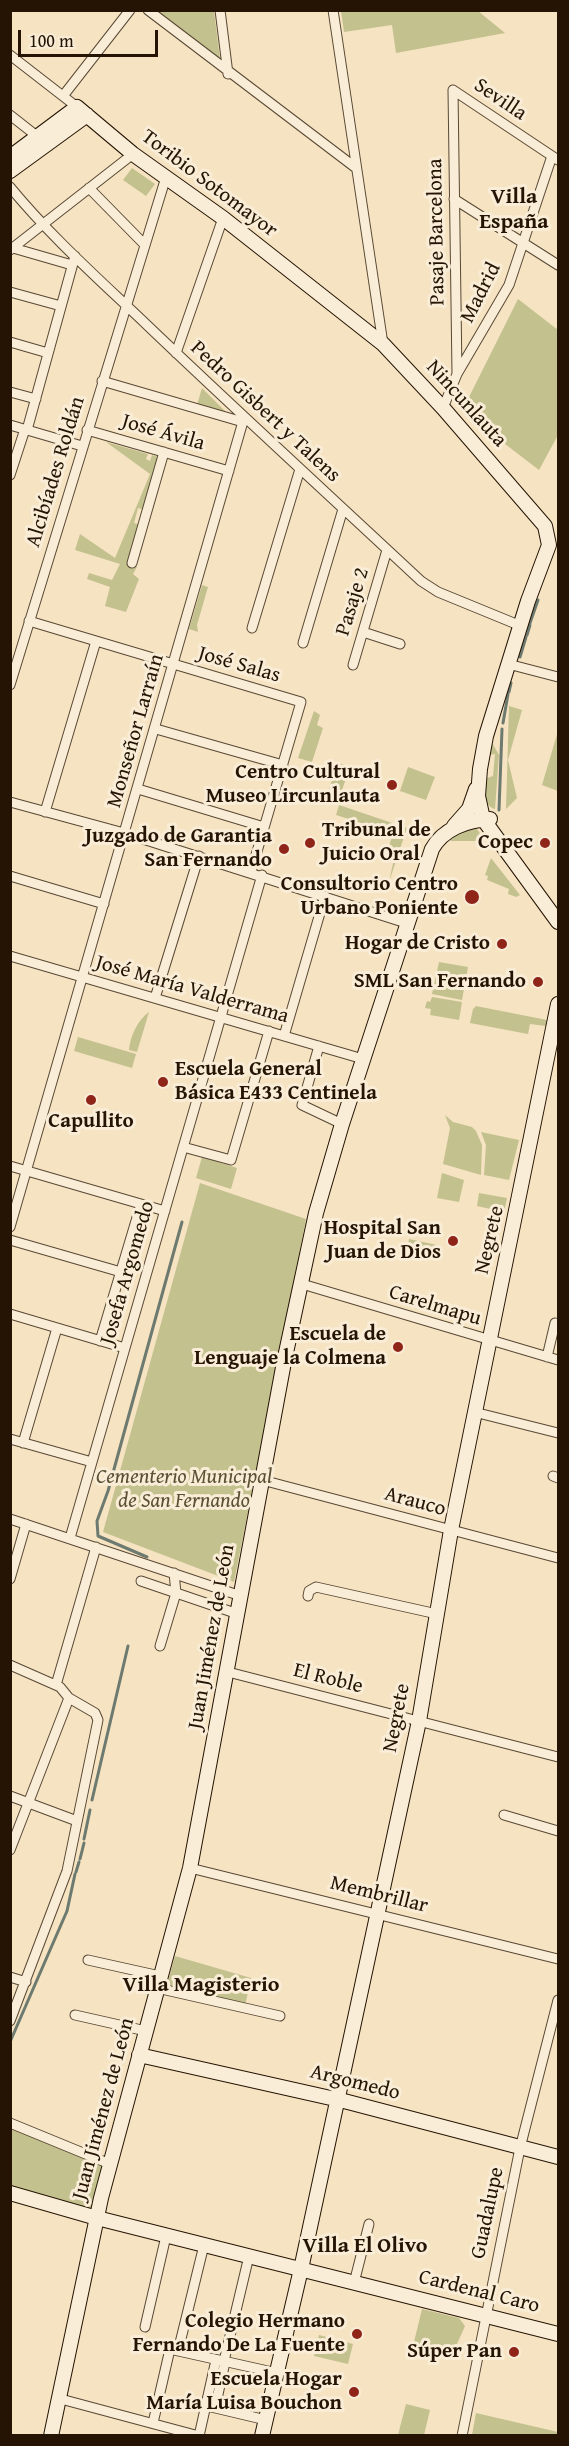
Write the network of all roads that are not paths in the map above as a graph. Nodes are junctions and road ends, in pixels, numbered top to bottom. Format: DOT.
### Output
graph roads {
  1 [pos="130,10"];
  2 [pos="148,10"];
  3 [pos="220,10"];
  4 [pos="333,10"];
  5 [pos="10,55"];
  6 [pos="228,74"];
  7 [pos="453,90"];
  8 [pos="63,96"];
  9 [pos="82,111"];
  10 [pos="10,115"];
  11 [pos="38,137"];
  12 [pos="133,154"];
  13 [pos="10,157"];
  14 [pos="555,158"];
  15 [pos="356,168"];
  16 [pos="10,171"];
  17 [pos="166,177"];
  18 [pos="10,188"];
  19 [pos="89,188"];
  20 [pos="454,199"];
  21 [pos="223,218"];
  22 [pos="44,226"];
  23 [pos="524,241"];
  24 [pos="145,245"];
  25 [pos="12,249"];
  26 [pos="74,261"];
  27 [pos="558,265"];
  28 [pos="10,292"];
  29 [pos="126,304"];
  30 [pos="61,306"];
  31 [pos="10,342"];
  32 [pos="383,344"];
  33 [pos="48,353"];
  34 [pos="176,353"];
  35 [pos="457,374"];
  36 [pos="102,381"];
  37 [pos="10,392"];
  38 [pos="36,399"];
  39 [pos="443,408"];
  40 [pos="244,420"];
  41 [pos="10,425"];
  42 [pos="26,429"];
  43 [pos="87,430"];
  44 [pos="82,446"];
  45 [pos="164,452"];
  46 [pos="300,469"];
  47 [pos="229,471"];
  48 [pos="10,475"];
  49 [pos="343,509"];
  50 [pos="387,550"];
  51 [pos="132,563"];
  52 [pos="29,621"];
  53 [pos="521,626"];
  54 [pos="252,628"];
  55 [pos="363,632"];
  56 [pos="96,641"];
  57 [pos="303,643"];
  58 [pos="400,644"];
  59 [pos="508,663"];
  60 [pos="174,664"];
  61 [pos="353,665"];
  62 [pos="558,677"];
  63 [pos="10,685"];
  64 [pos="156,729"];
  65 [pos="283,765"];
  66 [pos="479,778"];
  67 [pos="138,789"];
  68 [pos="10,802"];
  69 [pos="45,812"];
  70 [pos="485,815"];
  71 [pos="264,827"];
  72 [pos="447,831"];
  73 [pos="124,833"];
  74 [pos="199,856"];
  75 [pos="251,872"];
  76 [pos="261,875"];
  77 [pos="10,876"];
  78 [pos="325,896"];
  79 [pos="104,904"];
  80 [pos="558,909"];
  81 [pos="406,922"];
  82 [pos="558,922"];
  83 [pos="10,956"];
  84 [pos="82,977"];
  85 [pos="155,998"];
  86 [pos="558,1004"];
  87 [pos="220,1017"];
  88 [pos="269,1031"];
  89 [pos="284,1036"];
  90 [pos="319,1046"];
  91 [pos="363,1059"];
  92 [pos="342,1124"];
  93 [pos="183,1147"];
  94 [pos="10,1166"];
  95 [pos="26,1171"];
  96 [pos="141,1204"];
  97 [pos="165,1211"];
  98 [pos="10,1227"];
  99 [pos="10,1240"];
  100 [pos="121,1272"];
  101 [pos="302,1284"];
  102 [pos="10,1314"];
  103 [pos="555,1323"];
  104 [pos="57,1328"];
  105 [pos="100,1341"];
  106 [pos="488,1341"];
  107 [pos="125,1348"];
  108 [pos="547,1357"];
  109 [pos="558,1360"];
  110 [pos="474,1412"];
  111 [pos="558,1433"];
  112 [pos="10,1439"];
  113 [pos="23,1443"];
  114 [pos="92,1462"];
  115 [pos="262,1480"];
  116 [pos="10,1520"];
  117 [pos="26,1524"];
  118 [pos="451,1530"];
  119 [pos="70,1538"];
  120 [pos="96,1547"];
  121 [pos="558,1558"];
  122 [pos="174,1573"];
  123 [pos="10,1579"];
  124 [pos="141,1581"];
  125 [pos="176,1593"];
  126 [pos="241,1596"];
  127 [pos="308,1596"];
  128 [pos="238,1614"];
  129 [pos="437,1614"];
  130 [pos="160,1646"];
  131 [pos="10,1665"];
  132 [pos="228,1672"];
  133 [pos="56,1685"];
  134 [pos="69,1698"];
  135 [pos="419,1722"];
  136 [pos="558,1757"];
  137 [pos="10,1796"];
  138 [pos="29,1803"];
  139 [pos="504,1815"];
  140 [pos="77,1821"];
  141 [pos="558,1831"];
  142 [pos="10,1850"];
  143 [pos="190,1868"];
  144 [pos="378,1914"];
  145 [pos="88,1959"];
  146 [pos="558,1959"];
  147 [pos="10,1977"];
  148 [pos="26,1982"];
  149 [pos="159,1982"];
  150 [pos="558,2000"];
  151 [pos="75,2015"];
  152 [pos="280,2016"];
  153 [pos="10,2021"];
  154 [pos="146,2031"];
  155 [pos="139,2055"];
  156 [pos="336,2099"];
  157 [pos="10,2123"];
  158 [pos="520,2148"];
  159 [pos="558,2157"];
  160 [pos="110,2164"];
  161 [pos="10,2193"];
  162 [pos="97,2218"];
  163 [pos="369,2224"];
  164 [pos="166,2236"];
  165 [pos="204,2245"];
  166 [pos="249,2256"];
  167 [pos="301,2269"];
  168 [pos="354,2283"];
  169 [pos="485,2315"];
  170 [pos="145,2327"];
  171 [pos="558,2334"];
  172 [pos="147,2344"];
  173 [pos="174,2350"];
  174 [pos="222,2361"];
  175 [pos="277,2373"];
  176 [pos="57,2398"];
  177 [pos="211,2407"];
  178 [pos="266,2420"];
  179 [pos="153,2423"];
  180 [pos="51,2436"];
  181 [pos="199,2436"];
  182 [pos="262,2436"];
  183 [pos="462,2436"];
  1 -- 8 [label="street"];
  2 -- 6 [label="street"];
  3 -- 6 [label="street"];
  4 -- 15 [label="street"];
  5 -- 8 [label="street, Toribio Sotomayor"];
  6 -- 15 [label="street"];
  7 -- 14 [label="street, Sevilla"];
  7 -- 20 [label="street, Pasaje Barcelona"];
  8 -- 9 [label="street, Toribio Sotomayor"];
  9 -- 11 [label="main road"];
  9 -- 12 [label="main road, Toribio Sotomayor"];
  9 -- 16 [label="main road"];
  10 -- 11 [label="street"];
  11 -- 13 [label="main road"];
  12 -- 17 [label="main road, Toribio Sotomayor"];
  12 -- 19 [label="street"];
  14 -- 23 [label="street, Madrid"];
  15 -- 32 [label="street"];
  17 -- 21 [label="main road, Toribio Sotomayor"];
  17 -- 24 [label="street, Alcibíades Roldán"];
  18 -- 22 [label="street, Pedro Gisbert y Talens"];
  19 -- 22 [label="street"];
  19 -- 24 [label="street"];
  20 -- 23 [label="street"];
  20 -- 35 [label="street, Pasaje Barcelona"];
  21 -- 32 [label="main road, Toribio Sotomayor"];
  21 -- 34 [label="street"];
  22 -- 25 [label="street"];
  22 -- 26 [label="street, Pedro Gisbert y Talens"];
  23 -- 27 [label="street"];
  23 -- 35 [label="street, Madrid"];
  24 -- 29 [label="street, Alcibíades Roldán"];
  25 -- 26 [label="street"];
  26 -- 29 [label="street, Pedro Gisbert y Talens"];
  26 -- 30 [label="street"];
  28 -- 30 [label="street"];
  29 -- 34 [label="street, Pedro Gisbert y Talens"];
  29 -- 36 [label="street, Alcibíades Roldán"];
  30 -- 33 [label="street"];
  31 -- 33 [label="street"];
  32 -- 39 [label="main road, Nincunlauta"];
  33 -- 38 [label="street"];
  34 -- 40 [label="street, Pedro Gisbert y Talens"];
  35 -- 39 [label="street, Madrid"];
  36 -- 40 [label="street"];
  36 -- 43 [label="street, Alcibíades Roldán"];
  37 -- 38 [label="street"];
  38 -- 42 [label="street"];
  39 -- 53 [label="main road, Nincunlauta"];
  40 -- 46 [label="street, Pedro Gisbert y Talens"];
  40 -- 47 [label="street, Monseñor Larraín"];
  41 -- 42 [label="street"];
  42 -- 44 [label="street"];
  42 -- 48 [label="street"];
  43 -- 44 [label="street, Alcibíades Roldán"];
  43 -- 45 [label="street, José Ávila"];
  44 -- 52 [label="street, Alcibíades Roldán"];
  45 -- 47 [label="street, José Ávila"];
  45 -- 51 [label="street"];
  46 -- 49 [label="street, Pedro Gisbert y Talens"];
  46 -- 54 [label="street"];
  47 -- 60 [label="street, Monseñor Larraín"];
  49 -- 50 [label="street, Pedro Gisbert y Talens"];
  49 -- 57 [label="street"];
  50 -- 53 [label="street, Pedro Gisbert y Talens"];
  50 -- 55 [label="street, Pasaje 2"];
  52 -- 56 [label="street, José Salas"];
  52 -- 63 [label="street, Alcibíades Roldán"];
  53 -- 59 [label="main road, Nincunlauta"];
  55 -- 58 [label="street"];
  55 -- 61 [label="street, Pasaje 2"];
  56 -- 60 [label="street, José Salas"];
  56 -- 69 [label="street"];
  59 -- 62 [label="street"];
  59 -- 66 [label="main road, Nincunlauta"];
  60 -- 64 [label="street, Monseñor Larraín"];
  60 -- 65 [label="street, José Salas"];
  64 -- 65 [label="street"];
  64 -- 67 [label="street, Monseñor Larraín"];
  65 -- 71 [label="street"];
  66 -- 70 [label="main road, Nincunlauta"];
  66 -- 72 [label="main road, Juan Jiménez de León"];
  67 -- 71 [label="street"];
  67 -- 73 [label="street, Monseñor Larraín"];
  68 -- 69 [label="street"];
  69 -- 73 [label="street"];
  70 -- 72 [label="main road"];
  70 -- 80 [label="main road"];
  70 -- 82 [label="main road"];
  71 -- 75 [label="street"];
  72 -- 81 [label="main road, Juan Jiménez de León"];
  73 -- 74 [label="street"];
  73 -- 79 [label="street, Monseñor Larraín"];
  74 -- 75 [label="street"];
  74 -- 85 [label="street"];
  75 -- 76 [label="street"];
  76 -- 78 [label="street"];
  76 -- 87 [label="street, Josefa Argomedo"];
  77 -- 79 [label="street"];
  78 -- 81 [label="street"];
  78 -- 89 [label="street"];
  79 -- 84 [label="street, Monseñor Larraín"];
  81 -- 91 [label="main road, Juan Jiménez de León"];
  83 -- 84 [label="street, José María Valderrama"];
  84 -- 85 [label="street, José María Valderrama"];
  84 -- 95 [label="street, Monseñor Larraín"];
  85 -- 87 [label="street, José María Valderrama"];
  86 -- 106 [label="main road, Negrete"];
  87 -- 88 [label="street, José María Valderrama"];
  87 -- 93 [label="street, Josefa Argomedo"];
  88 -- 89 [label="street, José María Valderrama"];
  88 -- 93 [label="street"];
  89 -- 90 [label="street, José María Valderrama"];
  90 -- 91 [label="street, José María Valderrama"];
  90 -- 92 [label="street"];
  91 -- 92 [label="main road, Juan Jiménez de León"];
  92 -- 101 [label="main road, Juan Jiménez de León"];
  93 -- 97 [label="street, Josefa Argomedo"];
  94 -- 95 [label="street"];
  95 -- 96 [label="street"];
  95 -- 98 [label="street, Monseñor Larraín"];
  96 -- 97 [label="street"];
  96 -- 100 [label="street"];
  97 -- 107 [label="street, Josefa Argomedo"];
  99 -- 100 [label="street"];
  100 -- 105 [label="street"];
  101 -- 106 [label="street, Carelmapu"];
  101 -- 115 [label="main road, Juan Jiménez de León"];
  102 -- 104 [label="street"];
  103 -- 108 [label="street"];
  104 -- 105 [label="street"];
  104 -- 113 [label="street"];
  105 -- 107 [label="street"];
  106 -- 108 [label="street, Carelmapu"];
  106 -- 110 [label="main road, Negrete"];
  107 -- 114 [label="street, Josefa Argomedo"];
  108 -- 109 [label="street, Carelmapu"];
  110 -- 111 [label="street"];
  110 -- 118 [label="main road, Negrete"];
  112 -- 113 [label="street"];
  113 -- 114 [label="street"];
  114 -- 119 [label="street, Josefa Argomedo"];
  115 -- 118 [label="street, Arauco"];
  115 -- 126 [label="main road, Juan Jiménez de León"];
  116 -- 117 [label="street"];
  117 -- 119 [label="street"];
  117 -- 123 [label="street"];
  118 -- 121 [label="street, Arauco"];
  118 -- 129 [label="main road, Negrete"];
  119 -- 120 [label="street"];
  120 -- 122 [label="street"];
  120 -- 133 [label="street"];
  122 -- 125 [label="street"];
  122 -- 126 [label="street"];
  124 -- 125 [label="street"];
  125 -- 128 [label="street"];
  125 -- 130 [label="street"];
  126 -- 128 [label="main road, Juan Jiménez de León"];
  127 -- 129 [label="street"];
  128 -- 132 [label="main road, Juan Jiménez de León"];
  129 -- 135 [label="main road, Negrete"];
  131 -- 133 [label="street"];
  132 -- 135 [label="street, El Roble"];
  132 -- 143 [label="main road, Juan Jiménez de León"];
  133 -- 134 [label="street"];
  134 -- 138 [label="street"];
  134 -- 140 [label="street"];
  135 -- 136 [label="street, El Roble"];
  135 -- 144 [label="main road, Negrete"];
  137 -- 138 [label="street"];
  138 -- 140 [label="street"];
  138 -- 142 [label="street"];
  139 -- 141 [label="street"];
  140 -- 148 [label="street"];
  143 -- 144 [label="street, Membrillar"];
  143 -- 149 [label="main road, Juan Jiménez de León"];
  144 -- 146 [label="street, Membrillar"];
  144 -- 156 [label="main road, Negrete"];
  145 -- 149 [label="street"];
  147 -- 148 [label="street"];
  148 -- 153 [label="street"];
  149 -- 152 [label="street"];
  149 -- 154 [label="main road, Juan Jiménez de León"];
  150 -- 158 [label="street, Guadalupe"];
  151 -- 154 [label="street"];
  154 -- 155 [label="main road, Juan Jiménez de León"];
  155 -- 156 [label="main road, Argomedo"];
  155 -- 160 [label="main road, Juan Jiménez de León"];
  156 -- 158 [label="main road, Argomedo"];
  156 -- 167 [label="main road, Negrete"];
  157 -- 160 [label="street"];
  158 -- 159 [label="main road, Argomedo"];
  158 -- 169 [label="street, Guadalupe"];
  160 -- 162 [label="main road, Juan Jiménez de León"];
  161 -- 162 [label="main road, Cardenal Caro"];
  162 -- 164 [label="main road, Cardenal Caro"];
  162 -- 176 [label="main road, Juan Jiménez de León"];
  163 -- 168 [label="street"];
  164 -- 165 [label="main road, Cardenal Caro"];
  164 -- 170 [label="street"];
  165 -- 166 [label="main road, Cardenal Caro"];
  165 -- 173 [label="street"];
  166 -- 167 [label="main road, Cardenal Caro"];
  166 -- 174 [label="street"];
  167 -- 168 [label="main road, Cardenal Caro"];
  167 -- 175 [label="main road, Negrete"];
  168 -- 169 [label="main road, Cardenal Caro"];
  169 -- 171 [label="main road, Cardenal Caro"];
  169 -- 183 [label="street, Guadalupe"];
  172 -- 173 [label="street"];
  173 -- 174 [label="street"];
  173 -- 179 [label="street"];
  174 -- 175 [label="street"];
  174 -- 177 [label="street"];
  175 -- 178 [label="main road, Negrete"];
  176 -- 179 [label="street"];
  176 -- 180 [label="main road, Juan Jiménez de León"];
  177 -- 178 [label="street"];
  177 -- 181 [label="street"];
  178 -- 182 [label="main road, Negrete"];
  179 -- 181 [label="street"];
}
